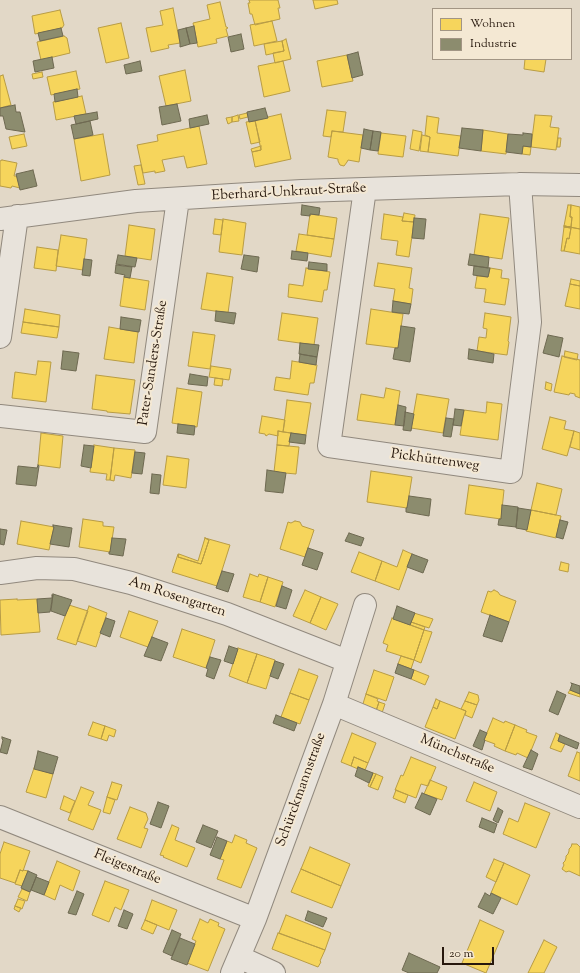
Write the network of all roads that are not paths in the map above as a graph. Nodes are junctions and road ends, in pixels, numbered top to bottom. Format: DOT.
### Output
graph roads {
  1 [pos="520,184"];
  2 [pos="580,185"];
  3 [pos="365,189"];
  4 [pos="178,199"];
  5 [pos="8,218"];
  6 [pos="0,337"];
  7 [pos="0,416"];
  8 [pos="0,573"];
  9 [pos="364,605"];
  10 [pos="347,661"];
  11 [pos="334,704"];
  12 [pos="580,807"];
  13 [pos="0,817"];
  14 [pos="255,919"];
  15 [pos="235,965"];
  16 [pos="274,973"];
  1 -- 2 [label="street, Eberhard-Unkraut-Straße"];
  1 -- 3 [label="street, Eberhard-Unkraut-Straße"];
  1 -- 3 [label="street, Pickhüttenweg"];
  3 -- 4 [label="street, Eberhard-Unkraut-Straße"];
  4 -- 5 [label="street, Eberhard-Unkraut-Straße"];
  4 -- 7 [label="street, Pater-Sanders-Straße"];
  5 -- 6 [label="street"];
  8 -- 10 [label="street, Am Rosengarten"];
  9 -- 10 [label="street, Schürckmannstraße"];
  10 -- 11 [label="street, Schürckmannstraße"];
  11 -- 12 [label="street, Münchstraße"];
  11 -- 14 [label="street, Schürckmannstraße"];
  13 -- 14 [label="street, Fleigestraße"];
  14 -- 15 [label="street, Schürckmannstraße"];
  15 -- 16 [label="street"];
}
